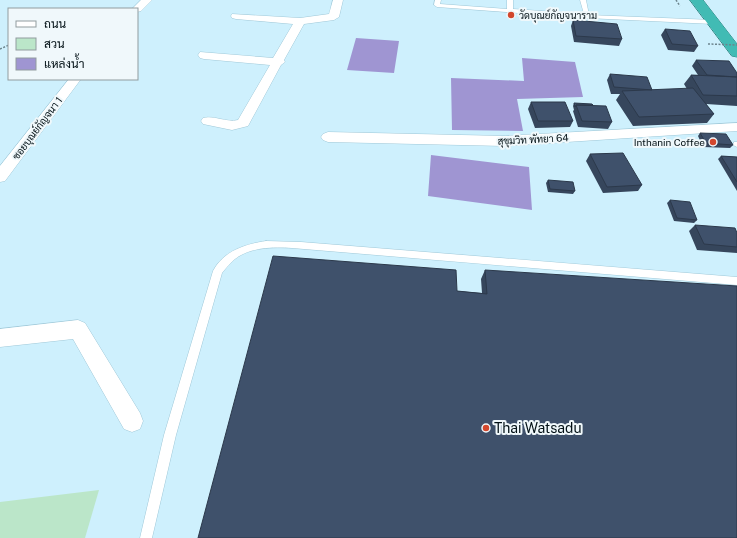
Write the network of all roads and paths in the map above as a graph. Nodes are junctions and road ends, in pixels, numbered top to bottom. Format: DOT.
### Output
graph roads {
  1 [pos="147,0"];
  2 [pos="338,0"];
  3 [pos="438,0"];
  4 [pos="510,0"];
  5 [pos="583,0"];
  6 [pos="696,0"];
  7 [pos="138,8"];
  8 [pos="510,10"];
  9 [pos="236,16"];
  10 [pos="587,16"];
  11 [pos="300,21"];
  12 [pos="713,22"];
  13 [pos="708,44"];
  14 [pos="737,45"];
  15 [pos="737,53"];
  16 [pos="204,55"];
  17 [pos="279,62"];
  18 [pos="74,80"];
  19 [pos="208,121"];
  20 [pos="737,127"];
  21 [pos="328,137"];
  22 [pos="0,177"];
  23 [pos="734,284"];
  24 [pos="0,338"];
  25 [pos="132,421"];
  26 [pos="146,538"];
  1 -- 7 [label="street"];
  2 -- 11 [label="street"];
  3 -- 8 [label="lane"];
  4 -- 8 [label="lane"];
  5 -- 10 [label="lane"];
  6 -- 12 [label="highway"];
  8 -- 10 [label="lane"];
  9 -- 11 [label="street"];
  10 -- 12 [label="lane"];
  11 -- 17 [label="street"];
  12 -- 15 [label="highway"];
  13 -- 14 [label="path, bridge"];
  16 -- 17 [label="street"];
  17 -- 19 [label="street"];
  18 -- 22 [label="street, ซอยบุณย์กัญจนา 1"];
  20 -- 21 [label="street, สุขุมวิท พัทยา 64"];
  23 -- 26 [label="lane"];
  24 -- 25 [label="street"];
}
